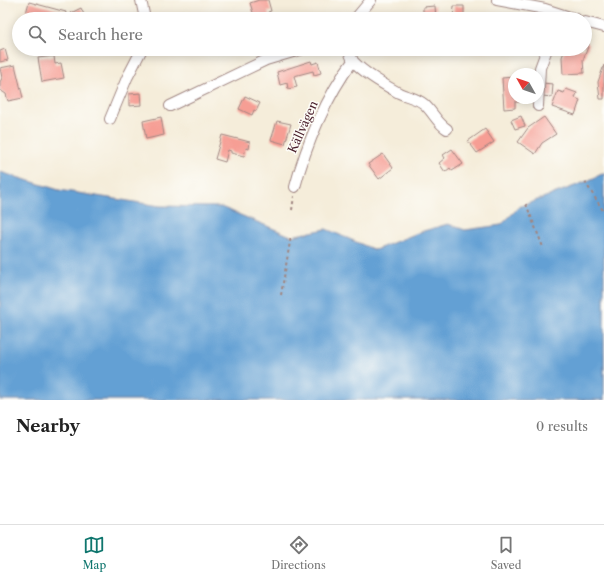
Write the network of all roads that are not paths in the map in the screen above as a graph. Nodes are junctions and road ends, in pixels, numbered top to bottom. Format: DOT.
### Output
graph roads {
  1 [pos="141,0"];
  2 [pos="371,0"];
  3 [pos="497,0"];
  4 [pos="144,12"];
  5 [pos="361,12"];
  6 [pos="552,12"];
  7 [pos="592,24"];
  8 [pos="604,27"];
  9 [pos="138,56"];
  10 [pos="279,56"];
  11 [pos="351,56"];
  12 [pos="544,56"];
  13 [pos="353,61"];
  14 [pos="170,106"];
  15 [pos="538,106"];
  16 [pos="110,119"];
  17 [pos="447,129"];
  18 [pos="295,187"];
  1 -- 4 [label="street"];
  2 -- 5 [label="street"];
  3 -- 6 [label="street"];
  7 -- 8 [label="street"];
  9 -- 16 [label="street"];
  10 -- 14 [label="street"];
  11 -- 13 [label="street"];
  12 -- 15 [label="street"];
  13 -- 17 [label="street"];
  13 -- 18 [label="street, Källvägen"];
}
